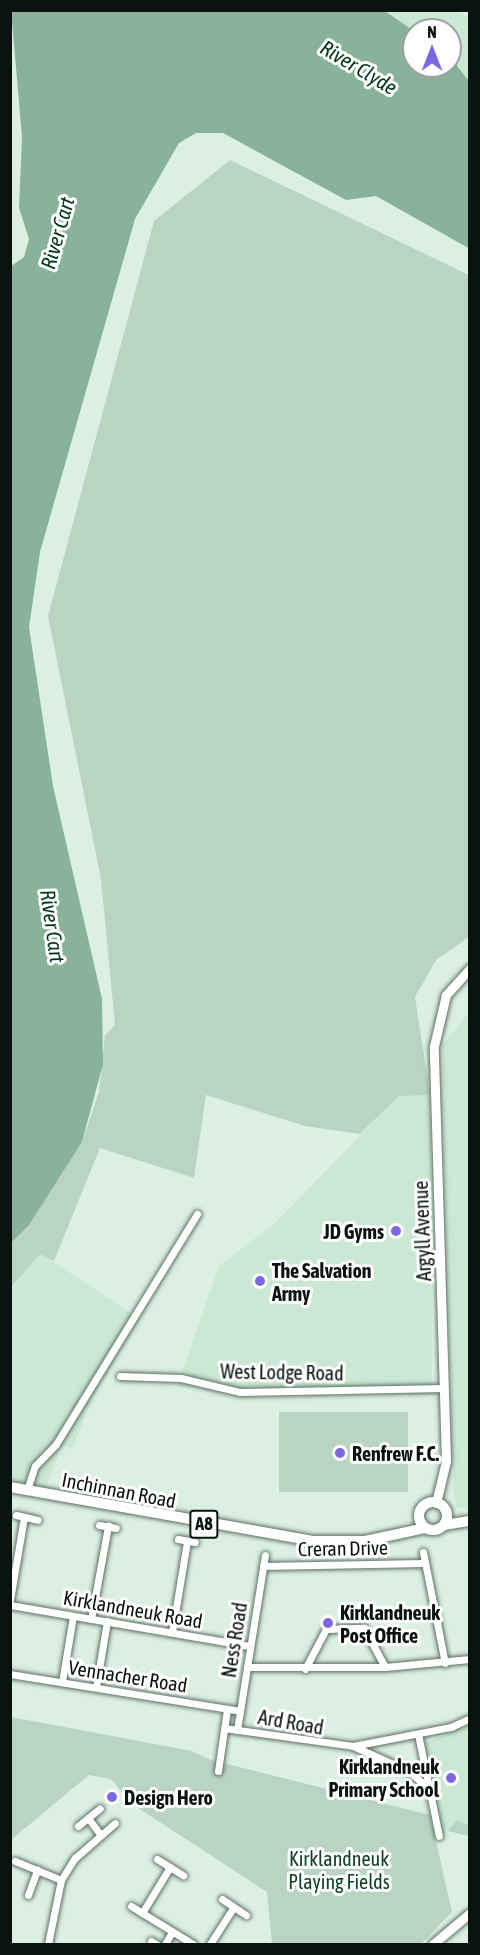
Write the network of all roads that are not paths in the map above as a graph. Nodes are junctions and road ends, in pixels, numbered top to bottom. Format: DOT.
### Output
graph roads {
  1 [pos="470,968"];
  2 [pos="197,1214"];
  3 [pos="120,1376"];
  4 [pos="444,1388"];
  5 [pos="10,1487"];
  6 [pos="27,1490"];
  7 [pos="436,1503"];
  8 [pos="419,1518"];
  9 [pos="37,1520"];
  10 [pos="446,1520"];
  11 [pos="465,1521"];
  12 [pos="99,1525"];
  13 [pos="108,1526"];
  14 [pos="116,1528"];
  15 [pos="425,1528"];
  16 [pos="399,1533"];
  17 [pos="178,1539"];
  18 [pos="423,1552"];
  19 [pos="265,1555"];
  20 [pos="424,1563"];
  21 [pos="263,1566"];
  22 [pos="10,1603"];
  23 [pos="73,1616"];
  24 [pos="91,1619"];
  25 [pos="107,1621"];
  26 [pos="172,1632"];
  27 [pos="250,1646"];
  28 [pos="470,1659"];
  29 [pos="445,1663"];
  30 [pos="247,1667"];
  31 [pos="385,1667"];
  32 [pos="305,1669"];
  33 [pos="10,1674"];
  34 [pos="62,1682"];
  35 [pos="96,1687"];
  36 [pos="227,1709"];
  37 [pos="240,1711"];
  38 [pos="470,1718"];
  39 [pos="224,1728"];
  40 [pos="237,1730"];
  41 [pos="418,1734"];
  42 [pos="353,1746"];
  43 [pos="219,1771"];
  44 [pos="429,1788"];
  45 [pos="100,1808"];
  46 [pos="88,1818"];
  47 [pos="115,1823"];
  48 [pos="78,1826"];
  49 [pos="101,1835"];
  50 [pos="439,1836"];
  51 [pos="157,1859"];
  52 [pos="15,1861"];
  53 [pos="170,1867"];
  54 [pos="37,1870"];
  55 [pos="183,1875"];
  56 [pos="61,1880"];
  57 [pos="28,1895"];
  58 [pos="222,1899"];
  59 [pos="131,1906"];
  60 [pos="233,1908"];
  61 [pos="142,1913"];
  62 [pos="470,1913"];
  63 [pos="246,1915"];
  64 [pos="172,1932"];
  65 [pos="48,1944"];
  66 [pos="165,1944"];
  67 [pos="193,1944"];
  68 [pos="210,1944"];
  69 [pos="433,1944"];
  1 -- 4 [label="street, Argyll Avenue"];
  2 -- 6 [label="street"];
  3 -- 4 [label="street, West Lodge Road"];
  4 -- 7 [label="street, Argyll Avenue"];
  5 -- 6 [label="main road, Inchinnan Road / A8"];
  6 -- 16 [label="main road, Inchinnan Road / A8"];
  7 -- 8 [label="main road, Inchinnan Road"];
  7 -- 10 [label="main road"];
  8 -- 15 [label="main road"];
  8 -- 16 [label="main road, Inchinnan Road / A8"];
  9 -- 22 [label="street"];
  10 -- 11 [label="main road"];
  10 -- 15 [label="main road, Inchinnan Road"];
  12 -- 13 [label="street"];
  13 -- 14 [label="street"];
  13 -- 24 [label="street"];
  15 -- 16 [label="main road, Inchinnan Road / A8"];
  17 -- 26 [label="street"];
  18 -- 20 [label="street"];
  19 -- 21 [label="street, Ness Road"];
  20 -- 21 [label="street, Creran Drive"];
  20 -- 29 [label="street"];
  21 -- 27 [label="street, Ness Road"];
  22 -- 23 [label="street, Kirklandneuk Road"];
  23 -- 24 [label="street, Kirklandneuk Road"];
  23 -- 34 [label="street"];
  24 -- 25 [label="street, Kirklandneuk Road"];
  25 -- 26 [label="street, Kirklandneuk Road"];
  25 -- 35 [label="street"];
  26 -- 27 [label="street, Kirklandneuk Road"];
  27 -- 30 [label="street, Ness Road"];
  28 -- 29 [label="street"];
  29 -- 31 [label="street"];
  30 -- 32 [label="street"];
  30 -- 37 [label="street, Ness Road"];
  31 -- 32 [label="street"];
  31 -- 32 [label="street"];
  33 -- 34 [label="street, Vennacher Road"];
  34 -- 35 [label="street, Vennacher Road"];
  35 -- 36 [label="street, Vennacher Road"];
  36 -- 37 [label="street, Vennacher Road"];
  36 -- 39 [label="street"];
  37 -- 40 [label="street, Ness Road"];
  38 -- 41 [label="street, Ard Road"];
  39 -- 40 [label="street, Ard Road"];
  39 -- 43 [label="street"];
  40 -- 42 [label="street, Ard Road"];
  41 -- 42 [label="street, Ard Road"];
  41 -- 44 [label="street"];
  42 -- 44 [label="street, Ard Road"];
  44 -- 50 [label="street"];
  45 -- 46 [label="street"];
  46 -- 48 [label="street"];
  46 -- 49 [label="street"];
  47 -- 49 [label="street"];
  49 -- 56 [label="street"];
  51 -- 53 [label="street"];
  52 -- 54 [label="street"];
  53 -- 55 [label="street"];
  53 -- 61 [label="street"];
  54 -- 56 [label="street"];
  54 -- 57 [label="street"];
  56 -- 65 [label="street"];
  58 -- 60 [label="street"];
  59 -- 61 [label="street"];
  60 -- 63 [label="street"];
  60 -- 68 [label="street"];
  61 -- 64 [label="street"];
  62 -- 69 [label="street"];
  64 -- 66 [label="street"];
  64 -- 67 [label="street"];
}
